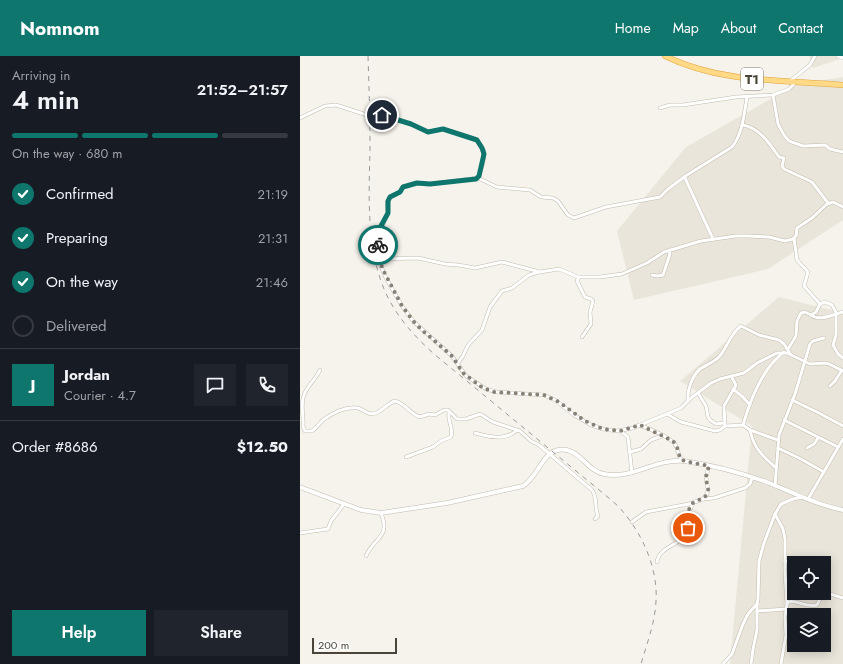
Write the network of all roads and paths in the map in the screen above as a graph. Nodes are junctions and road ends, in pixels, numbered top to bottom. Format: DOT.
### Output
graph roads {
  1 [pos="665,56"];
  2 [pos="677,56"];
  3 [pos="815,56"];
  4 [pos="838,56"];
  5 [pos="843,58"];
  6 [pos="679,62"];
  7 [pos="792,82"];
  8 [pos="843,84"];
  9 [pos="773,95"];
  10 [pos="747,97"];
  11 [pos="660,108"];
  12 [pos="300,118"];
  13 [pos="742,125"];
  14 [pos="843,152"];
  15 [pos="478,178"];
  16 [pos="685,178"];
  17 [pos="828,203"];
  18 [pos="843,207"];
  19 [pos="794,238"];
  20 [pos="713,239"];
  21 [pos="670,250"];
  22 [pos="379,258"];
  23 [pos="540,272"];
  24 [pos="652,275"];
  25 [pos="579,278"];
  26 [pos="820,304"];
  27 [pos="843,312"];
  28 [pos="836,314"];
  29 [pos="811,315"];
  30 [pos="582,337"];
  31 [pos="824,338"];
  32 [pos="788,350"];
  33 [pos="784,352"];
  34 [pos="791,355"];
  35 [pos="843,358"];
  36 [pos="805,362"];
  37 [pos="458,363"];
  38 [pos="320,370"];
  39 [pos="842,370"];
  40 [pos="731,376"];
  41 [pos="830,386"];
  42 [pos="733,389"];
  43 [pos="698,393"];
  44 [pos="792,400"];
  45 [pos="688,401"];
  46 [pos="750,405"];
  47 [pos="449,412"];
  48 [pos="667,414"];
  49 [pos="456,418"];
  50 [pos="784,420"];
  51 [pos="450,423"];
  52 [pos="724,424"];
  53 [pos="640,425"];
  54 [pos="743,425"];
  55 [pos="843,426"];
  56 [pos="517,430"];
  57 [pos="750,430"];
  58 [pos="620,431"];
  59 [pos="476,433"];
  60 [pos="662,436"];
  61 [pos="818,438"];
  62 [pos="778,440"];
  63 [pos="843,440"];
  64 [pos="778,448"];
  65 [pos="807,448"];
  66 [pos="838,448"];
  67 [pos="630,452"];
  68 [pos="550,455"];
  69 [pos="406,457"];
  70 [pos="684,461"];
  71 [pos="709,466"];
  72 [pos="776,468"];
  73 [pos="824,472"];
  74 [pos="632,473"];
  75 [pos="752,478"];
  76 [pos="775,486"];
  77 [pos="300,487"];
  78 [pos="802,497"];
  79 [pos="702,499"];
  80 [pos="808,499"];
  81 [pos="694,502"];
  82 [pos="344,504"];
  83 [pos="843,510"];
  84 [pos="381,513"];
  85 [pos="775,514"];
  86 [pos="595,519"];
  87 [pos="632,522"];
  88 [pos="300,534"];
  89 [pos="366,556"];
  90 [pos="785,561"];
  91 [pos="657,562"];
  92 [pos="831,595"];
  93 [pos="843,598"];
  94 [pos="820,600"];
  95 [pos="757,604"];
  96 [pos="787,604"];
  97 [pos="786,609"];
  98 [pos="757,611"];
  99 [pos="722,664"];
  100 [pos="751,664"];
  101 [pos="781,664"];
  1 -- 6 [label="highway, T1"];
  2 -- 6 [label="street"];
  3 -- 7 [label="street"];
  4 -- 5 [label="street"];
  6 -- 7 [label="highway, T1"];
  7 -- 8 [label="highway, T1"];
  7 -- 9 [label="street"];
  9 -- 10 [label="street"];
  9 -- 14 [label="street"];
  10 -- 11 [label="street"];
  10 -- 13 [label="street"];
  12 -- 15 [label="street"];
  13 -- 16 [label="street"];
  13 -- 17 [label="street"];
  15 -- 16 [label="street"];
  15 -- 22 [label="street"];
  16 -- 20 [label="street"];
  17 -- 18 [label="street"];
  17 -- 19 [label="street"];
  19 -- 20 [label="street"];
  19 -- 26 [label="street"];
  20 -- 21 [label="street"];
  21 -- 24 [label="street"];
  21 -- 25 [label="street"];
  22 -- 23 [label="street"];
  22 -- 37 [label="street"];
  23 -- 25 [label="street"];
  23 -- 37 [label="street"];
  25 -- 30 [label="street"];
  26 -- 28 [label="street"];
  26 -- 29 [label="street"];
  27 -- 28 [label="street"];
  28 -- 29 [label="street"];
  28 -- 35 [label="street"];
  29 -- 32 [label="street"];
  31 -- 36 [label="street"];
  32 -- 34 [label="street"];
  32 -- 45 [label="street"];
  33 -- 34 [label="street"];
  33 -- 40 [label="street"];
  33 -- 46 [label="street"];
  34 -- 36 [label="street"];
  36 -- 39 [label="street"];
  36 -- 44 [label="street"];
  37 -- 58 [label="street"];
  38 -- 47 [label="street"];
  39 -- 41 [label="street"];
  40 -- 42 [label="street"];
  40 -- 43 [label="street"];
  42 -- 46 [label="street"];
  42 -- 52 [label="street"];
  43 -- 45 [label="street"];
  43 -- 52 [label="street"];
  44 -- 50 [label="street"];
  44 -- 55 [label="street"];
  45 -- 48 [label="street"];
  46 -- 54 [label="street"];
  47 -- 49 [label="street"];
  47 -- 51 [label="street"];
  48 -- 52 [label="street"];
  48 -- 53 [label="street"];
  49 -- 51 [label="street"];
  49 -- 56 [label="street"];
  50 -- 61 [label="street"];
  50 -- 62 [label="street"];
  51 -- 69 [label="street"];
  52 -- 54 [label="street"];
  53 -- 58 [label="street"];
  53 -- 60 [label="street"];
  54 -- 57 [label="street"];
  56 -- 59 [label="street"];
  56 -- 68 [label="street"];
  57 -- 62 [label="street"];
  57 -- 72 [label="street"];
  58 -- 67 [label="street"];
  60 -- 67 [label="street"];
  60 -- 70 [label="street"];
  61 -- 65 [label="street"];
  61 -- 66 [label="street"];
  62 -- 64 [label="street"];
  63 -- 66 [label="street"];
  64 -- 72 [label="street"];
  64 -- 73 [label="street"];
  66 -- 73 [label="street"];
  67 -- 74 [label="street"];
  68 -- 74 [label="street"];
  68 -- 84 [label="street"];
  68 -- 86 [label="street"];
  70 -- 71 [label="street"];
  70 -- 74 [label="street"];
  71 -- 75 [label="street"];
  71 -- 79 [label="street"];
  72 -- 76 [label="street"];
  73 -- 80 [label="street"];
  75 -- 76 [label="street"];
  75 -- 79 [label="street"];
  76 -- 78 [label="street"];
  77 -- 82 [label="street"];
  78 -- 80 [label="street"];
  78 -- 85 [label="street"];
  79 -- 81 [label="street"];
  80 -- 83 [label="street"];
  81 -- 87 [label="street"];
  81 -- 91 [label="street"];
  82 -- 84 [label="street"];
  82 -- 88 [label="street"];
  84 -- 89 [label="street"];
  85 -- 90 [label="street"];
  85 -- 95 [label="street"];
  90 -- 96 [label="street"];
  92 -- 93 [label="street"];
  94 -- 96 [label="street"];
  95 -- 98 [label="street"];
  95 -- 99 [label="street"];
  96 -- 97 [label="street"];
  97 -- 98 [label="street"];
  97 -- 101 [label="street"];
  98 -- 100 [label="street"];
}
